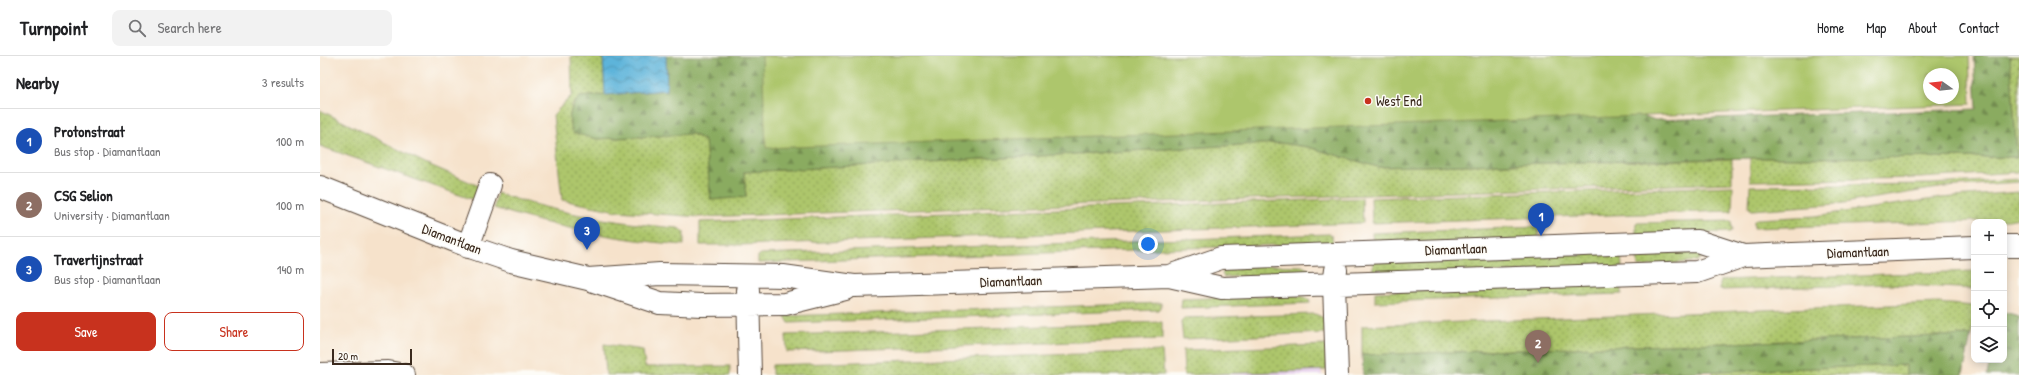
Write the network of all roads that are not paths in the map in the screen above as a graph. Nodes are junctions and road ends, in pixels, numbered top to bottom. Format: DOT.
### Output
graph roads {
  1 [pos="490,185"];
  2 [pos="320,187"];
  3 [pos="468,246"];
  4 [pos="2007,246"];
  5 [pos="2019,246"];
  6 [pos="1971,247"];
  7 [pos="1337,254"];
  8 [pos="1743,256"];
  9 [pos="748,276"];
  10 [pos="1169,276"];
  11 [pos="588,279"];
  12 [pos="1334,284"];
  13 [pos="854,286"];
  14 [pos="749,305"];
  15 [pos="320,374"];
  16 [pos="404,375"];
  17 [pos="750,375"];
  18 [pos="1337,375"];
  1 -- 3 [label="street"];
  2 -- 3 [label="street, Diamantlaan"];
  3 -- 11 [label="street, Diamantlaan"];
  4 -- 5 [label="street"];
  6 -- 8 [label="street, Diamantlaan"];
  7 -- 8 [label="street, Diamantlaan"];
  7 -- 10 [label="street, Diamantlaan"];
  7 -- 12 [label="street"];
  8 -- 12 [label="street, Diamantlaan"];
  9 -- 11 [label="street, Diamantlaan"];
  9 -- 13 [label="street, Diamantlaan"];
  9 -- 14 [label="street"];
  10 -- 12 [label="street, Diamantlaan"];
  10 -- 13 [label="street, Diamantlaan"];
  11 -- 14 [label="street, Diamantlaan"];
  12 -- 18 [label="street"];
  13 -- 14 [label="street, Diamantlaan"];
  14 -- 17 [label="street"];
  15 -- 16 [label="street"];
}
